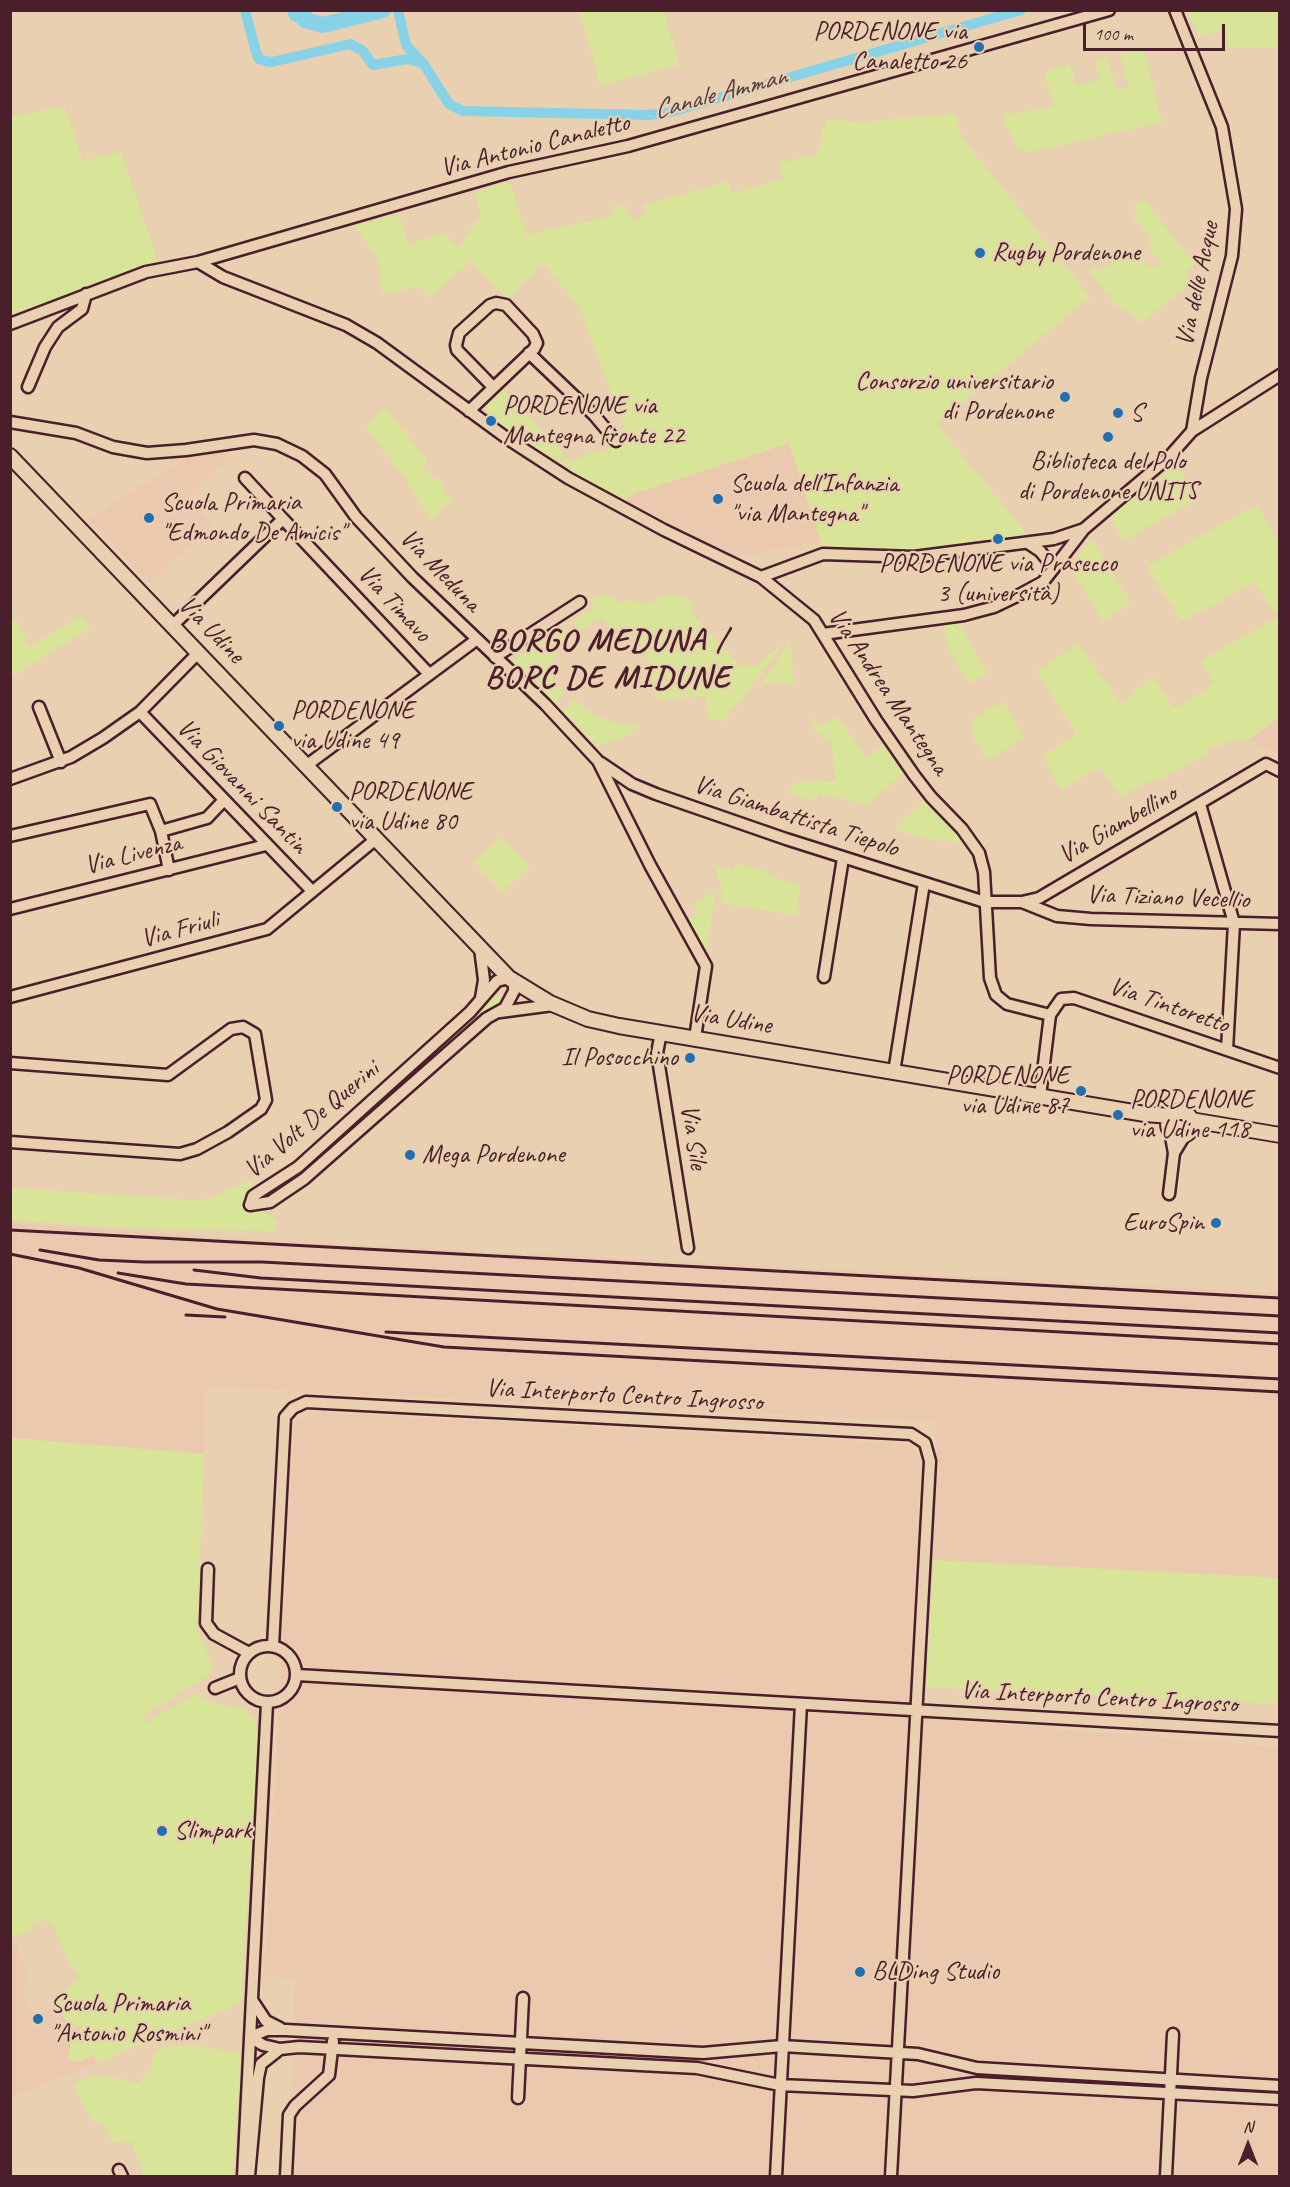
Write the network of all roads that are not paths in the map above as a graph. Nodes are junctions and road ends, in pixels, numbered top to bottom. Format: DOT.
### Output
graph roads {
  1 [pos="1109,10"];
  2 [pos="1175,10"];
  3 [pos="198,262"];
  4 [pos="86,294"];
  5 [pos="10,324"];
  6 [pos="529,353"];
  7 [pos="1280,375"];
  8 [pos="28,387"];
  9 [pos="493,387"];
  10 [pos="469,411"];
  11 [pos="10,422"];
  12 [pos="1192,431"];
  13 [pos="615,441"];
  14 [pos="10,456"];
  15 [pos="245,478"];
  16 [pos="283,519"];
  17 [pos="1084,529"];
  18 [pos="1028,543"];
  19 [pos="1054,568"];
  20 [pos="761,577"];
  21 [pos="580,602"];
  22 [pos="172,625"];
  23 [pos="823,634"];
  24 [pos="476,640"];
  25 [pos="199,652"];
  26 [pos="495,657"];
  27 [pos="429,675"];
  28 [pos="39,707"];
  29 [pos="140,712"];
  30 [pos="598,761"];
  31 [pos="61,762"];
  32 [pos="307,765"];
  33 [pos="1280,771"];
  34 [pos="10,779"];
  35 [pos="224,800"];
  36 [pos="1200,804"];
  37 [pos="161,831"];
  38 [pos="10,836"];
  39 [pos="376,839"];
  40 [pos="266,845"];
  41 [pos="843,858"];
  42 [pos="169,870"];
  43 [pos="924,883"];
  44 [pos="312,891"];
  45 [pos="985,902"];
  46 [pos="1022,902"];
  47 [pos="10,909"];
  48 [pos="1234,923"];
  49 [pos="1280,924"];
  50 [pos="480,948"];
  51 [pos="824,977"];
  52 [pos="512,979"];
  53 [pos="10,997"];
  54 [pos="478,1005"];
  55 [pos="554,1005"];
  56 [pos="494,1014"];
  57 [pos="1050,1015"];
  58 [pos="660,1033"];
  59 [pos="695,1038"];
  60 [pos="1227,1050"];
  61 [pos="10,1063"];
  62 [pos="1280,1068"];
  63 [pos="894,1072"];
  64 [pos="1040,1096"];
  65 [pos="1170,1125"];
  66 [pos="1189,1127"];
  67 [pos="1280,1135"];
  68 [pos="331,1138"];
  69 [pos="10,1142"];
  70 [pos="339,1148"];
  71 [pos="1174,1153"];
  72 [pos="1169,1194"];
  73 [pos="688,1248"];
  74 [pos="208,1569"];
  75 [pos="273,1646"];
  76 [pos="249,1653"];
  77 [pos="297,1675"];
  78 [pos="240,1678"];
  79 [pos="215,1688"];
  80 [pos="267,1703"];
  81 [pos="801,1704"];
  82 [pos="916,1710"];
  83 [pos="1280,1731"];
  84 [pos="523,1998"];
  85 [pos="252,2000"];
  86 [pos="286,2030"];
  87 [pos="333,2034"];
  88 [pos="1173,2034"];
  89 [pos="250,2037"];
  90 [pos="521,2044"];
  91 [pos="783,2046"];
  92 [pos="333,2048"];
  93 [pos="280,2049"];
  94 [pos="897,2052"];
  95 [pos="520,2058"];
  96 [pos="1172,2079"];
  97 [pos="780,2085"];
  98 [pos="1280,2086"];
  99 [pos="895,2091"];
  100 [pos="1171,2094"];
  101 [pos="518,2098"];
  102 [pos="1280,2099"];
  103 [pos="243,2176"];
  104 [pos="249,2176"];
  105 [pos="286,2176"];
  106 [pos="776,2176"];
  107 [pos="891,2176"];
  108 [pos="1166,2176"];
  1 -- 3 [label="street, Via Antonio Canaletto"];
  2 -- 12 [label="street, Via delle Acque"];
  3 -- 4 [label="street, Via Antonio Canaletto"];
  3 -- 10 [label="street, Via Andrea Mantegna"];
  4 -- 5 [label="street, Via Antonio Canaletto"];
  4 -- 8 [label="street"];
  6 -- 9 [label="street"];
  6 -- 9 [label="street"];
  6 -- 13 [label="street"];
  7 -- 12 [label="street"];
  9 -- 10 [label="street"];
  10 -- 20 [label="street, Via Andrea Mantegna"];
  11 -- 24 [label="street, Via Meduna"];
  12 -- 17 [label="street"];
  14 -- 22 [label="main road, Via Udine"];
  15 -- 16 [label="street, Via Timavo"];
  16 -- 22 [label="street"];
  16 -- 27 [label="street, Via Timavo"];
  17 -- 18 [label="street"];
  17 -- 19 [label="street"];
  18 -- 19 [label="street"];
  18 -- 20 [label="street"];
  19 -- 23 [label="street"];
  20 -- 23 [label="street, Via Andrea Mantegna"];
  21 -- 26 [label="street"];
  22 -- 25 [label="main road, Via Udine"];
  23 -- 45 [label="street, Via Andrea Mantegna"];
  24 -- 26 [label="street, Via Meduna"];
  24 -- 27 [label="street"];
  25 -- 29 [label="street"];
  25 -- 32 [label="main road, Via Udine"];
  26 -- 30 [label="street, Via Meduna"];
  27 -- 32 [label="street"];
  28 -- 31 [label="street"];
  29 -- 31 [label="street"];
  29 -- 35 [label="street, Via Giovanni Santin"];
  30 -- 41 [label="street, Via Giambattista Tiepolo"];
  30 -- 59 [label="street, Via Meduna"];
  31 -- 34 [label="street"];
  32 -- 39 [label="main road, Via Udine"];
  33 -- 36 [label="street, Via Giambellino"];
  35 -- 37 [label="street"];
  35 -- 40 [label="street, Via Giovanni Santin"];
  36 -- 46 [label="street, Via Giambellino"];
  36 -- 48 [label="street"];
  37 -- 38 [label="street"];
  37 -- 42 [label="street"];
  39 -- 44 [label="street, Via Friuli"];
  39 -- 50 [label="main road, Via Udine"];
  40 -- 42 [label="street, Via Livenza"];
  40 -- 44 [label="street, Via Giovanni Santin"];
  41 -- 43 [label="street, Via Giambattista Tiepolo"];
  41 -- 51 [label="street"];
  42 -- 47 [label="street, Via Livenza"];
  43 -- 45 [label="street, Via Giambattista Tiepolo"];
  43 -- 63 [label="street"];
  44 -- 53 [label="street, Via Friuli"];
  45 -- 46 [label="street, Via Giambellino"];
  45 -- 57 [label="street, Via Andrea Mantegna"];
  46 -- 48 [label="street, Via Tiziano Vecellio"];
  48 -- 49 [label="street, Via Tiziano Vecellio"];
  48 -- 60 [label="street"];
  50 -- 52 [label="main road, Via Udine"];
  50 -- 54 [label="street"];
  52 -- 54 [label="street, Via Volt De Querini"];
  52 -- 55 [label="main road, Via Udine"];
  52 -- 56 [label="street, Via Volt De Querini"];
  54 -- 68 [label="street, Via Volt De Querini"];
  55 -- 56 [label="street, Via Volt De Querini"];
  55 -- 58 [label="main road, Via Udine"];
  56 -- 70 [label="street, Via Volt De Querini"];
  57 -- 60 [label="street, Via Tintoretto"];
  57 -- 64 [label="street"];
  58 -- 59 [label="main road, Via Udine"];
  58 -- 73 [label="street, Via Sile"];
  59 -- 63 [label="main road, Via Udine"];
  60 -- 62 [label="street, Via Tintoretto"];
  61 -- 69 [label="street"];
  63 -- 64 [label="main road, Via Udine"];
  64 -- 65 [label="main road, Via Udine"];
  65 -- 66 [label="main road"];
  65 -- 66 [label="main road"];
  65 -- 71 [label="street"];
  66 -- 67 [label="main road"];
  66 -- 71 [label="street"];
  68 -- 70 [label="street"];
  68 -- 70 [label="street, Via Volt De Querini"];
  71 -- 72 [label="street"];
  74 -- 76 [label="street"];
  75 -- 76 [label="street"];
  75 -- 77 [label="street"];
  75 -- 82 [label="street, Via Interporto Centro Ingrosso"];
  76 -- 78 [label="street"];
  77 -- 80 [label="street"];
  77 -- 81 [label="street, Via Interporto Centro Ingrosso"];
  78 -- 79 [label="street"];
  78 -- 80 [label="street"];
  80 -- 85 [label="street"];
  81 -- 82 [label="street, Via Interporto Centro Ingrosso"];
  81 -- 91 [label="street"];
  82 -- 83 [label="street, Via Interporto Centro Ingrosso"];
  82 -- 94 [label="street, Via Interporto Centro Ingrosso"];
  84 -- 90 [label="street"];
  85 -- 86 [label="street"];
  85 -- 89 [label="street"];
  86 -- 87 [label="street"];
  86 -- 89 [label="street"];
  87 -- 90 [label="street"];
  87 -- 92 [label="street"];
  88 -- 96 [label="street"];
  89 -- 93 [label="street"];
  89 -- 103 [label="street"];
  90 -- 91 [label="street"];
  90 -- 95 [label="street"];
  91 -- 94 [label="street"];
  91 -- 97 [label="street"];
  92 -- 93 [label="street"];
  92 -- 95 [label="street"];
  92 -- 105 [label="street"];
  93 -- 104 [label="street"];
  94 -- 96 [label="street"];
  94 -- 99 [label="street, Via Interporto Centro Ingrosso"];
  95 -- 97 [label="street"];
  95 -- 101 [label="street"];
  96 -- 98 [label="street"];
  96 -- 100 [label="street"];
  97 -- 99 [label="street"];
  97 -- 106 [label="street"];
  99 -- 100 [label="street"];
  99 -- 107 [label="street, Via Interporto Centro Ingrosso"];
  100 -- 102 [label="street"];
  100 -- 108 [label="street"];
}
